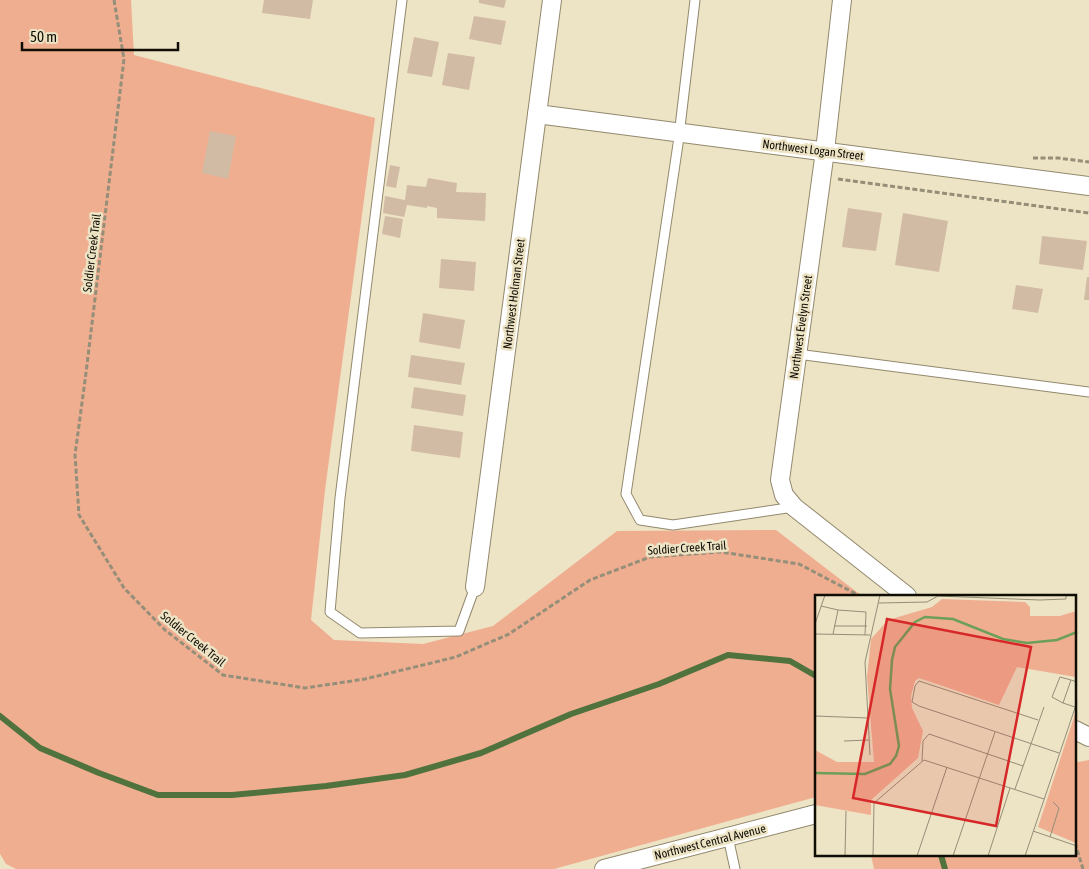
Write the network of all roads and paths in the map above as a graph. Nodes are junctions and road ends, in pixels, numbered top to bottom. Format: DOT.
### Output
graph roads {
  1 [pos="114,0"];
  2 [pos="402,0"];
  3 [pos="552,0"];
  4 [pos="695,0"];
  5 [pos="842,0"];
  6 [pos="537,114"];
  7 [pos="679,132"];
  8 [pos="825,151"];
  9 [pos="1058,158"];
  10 [pos="1089,162"];
  11 [pos="821,177"];
  12 [pos="1089,186"];
  13 [pos="1089,213"];
  14 [pos="797,354"];
  15 [pos="1089,392"];
  16 [pos="794,507"];
  17 [pos="475,587"];
  18 [pos="858,595"];
  19 [pos="906,595"];
  20 [pos="1076,730"];
  21 [pos="1089,737"];
  22 [pos="815,814"];
  23 [pos="728,837"];
  24 [pos="1076,846"];
  25 [pos="604,869"];
  26 [pos="735,869"];
  27 [pos="1083,869"];
  1 -- 18 [label="path, Soldier Creek Trail"];
  2 -- 17 [label="lane"];
  3 -- 6 [label="street, Northwest Holman Street"];
  4 -- 7 [label="lane"];
  5 -- 8 [label="street, Northwest Evelyn Street"];
  6 -- 7 [label="street, Northwest Logan Street"];
  6 -- 17 [label="street, Northwest Holman Street"];
  7 -- 8 [label="street, Northwest Logan Street"];
  7 -- 16 [label="lane"];
  8 -- 11 [label="street, Northwest Evelyn Street"];
  8 -- 12 [label="street, Northwest Logan Street"];
  9 -- 10 [label="path"];
  11 -- 13 [label="path"];
  11 -- 14 [label="street, Northwest Evelyn Street"];
  14 -- 15 [label="lane"];
  14 -- 16 [label="street, Northwest Evelyn Street"];
  16 -- 19 [label="street, Northwest Evelyn Street"];
  20 -- 21 [label="street"];
  22 -- 23 [label="street, Northwest Central Avenue"];
  23 -- 25 [label="street, Northwest Central Avenue"];
  23 -- 26 [label="lane"];
  24 -- 27 [label="path"];
}
